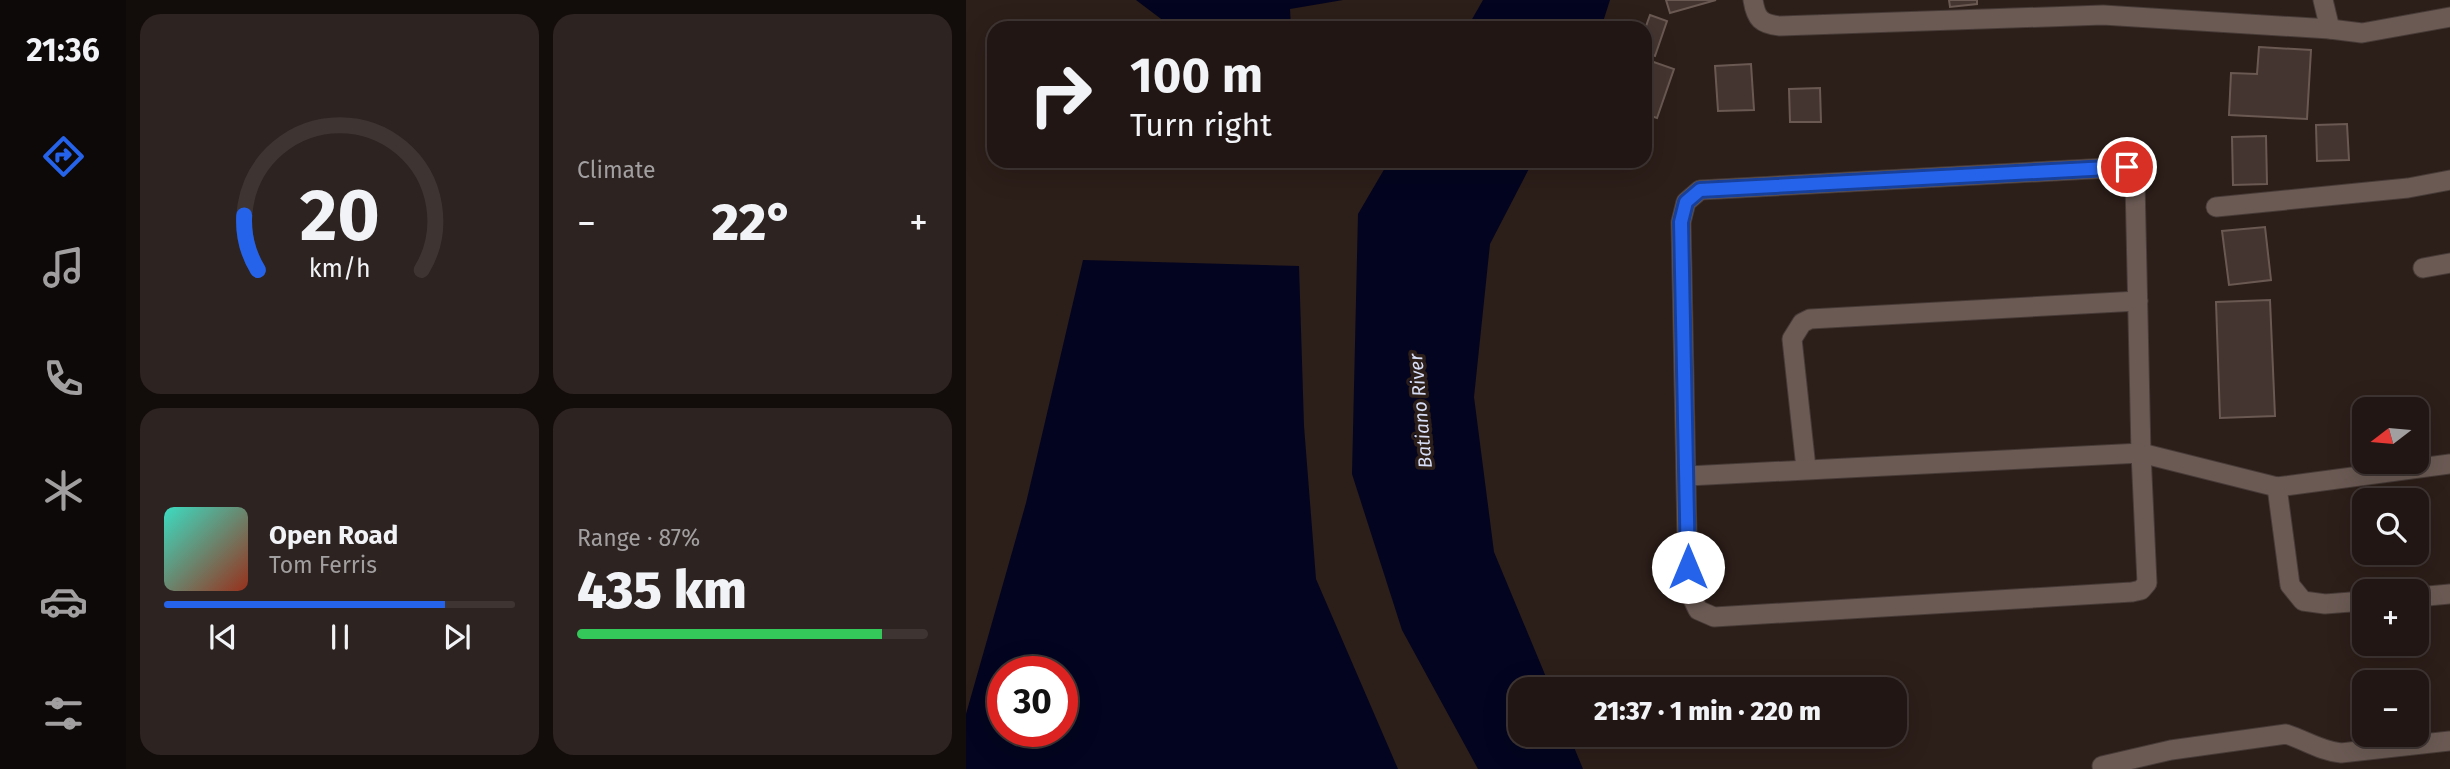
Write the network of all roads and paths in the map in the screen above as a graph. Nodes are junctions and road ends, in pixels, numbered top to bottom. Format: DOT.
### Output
graph roads {
  1 [pos="1753,0"];
  2 [pos="2323,0"];
  3 [pos="2450,17"];
  4 [pos="2330,29"];
  5 [pos="2450,180"];
  6 [pos="2216,208"];
  7 [pos="2450,263"];
  8 [pos="2423,268"];
  9 [pos="2138,301"];
  10 [pos="2141,453"];
  11 [pos="2450,464"];
  12 [pos="1806,468"];
  13 [pos="1688,476"];
  14 [pos="2277,487"];
  15 [pos="2450,594"];
  16 [pos="2429,596"];
  17 [pos="2352,602"];
  18 [pos="2450,741"];
  19 [pos="2102,765"];
  1 -- 4 [label="street"];
  2 -- 4 [label="street"];
  3 -- 4 [label="street"];
  5 -- 6 [label="street"];
  7 -- 8 [label="street"];
  9 -- 10 [label="street"];
  9 -- 12 [label="street"];
  9 -- 13 [label="street"];
  10 -- 12 [label="street"];
  10 -- 13 [label="street"];
  10 -- 14 [label="street"];
  11 -- 14 [label="street"];
  12 -- 13 [label="street"];
  14 -- 17 [label="street"];
  15 -- 16 [label="street"];
  18 -- 19 [label="street"];
}
